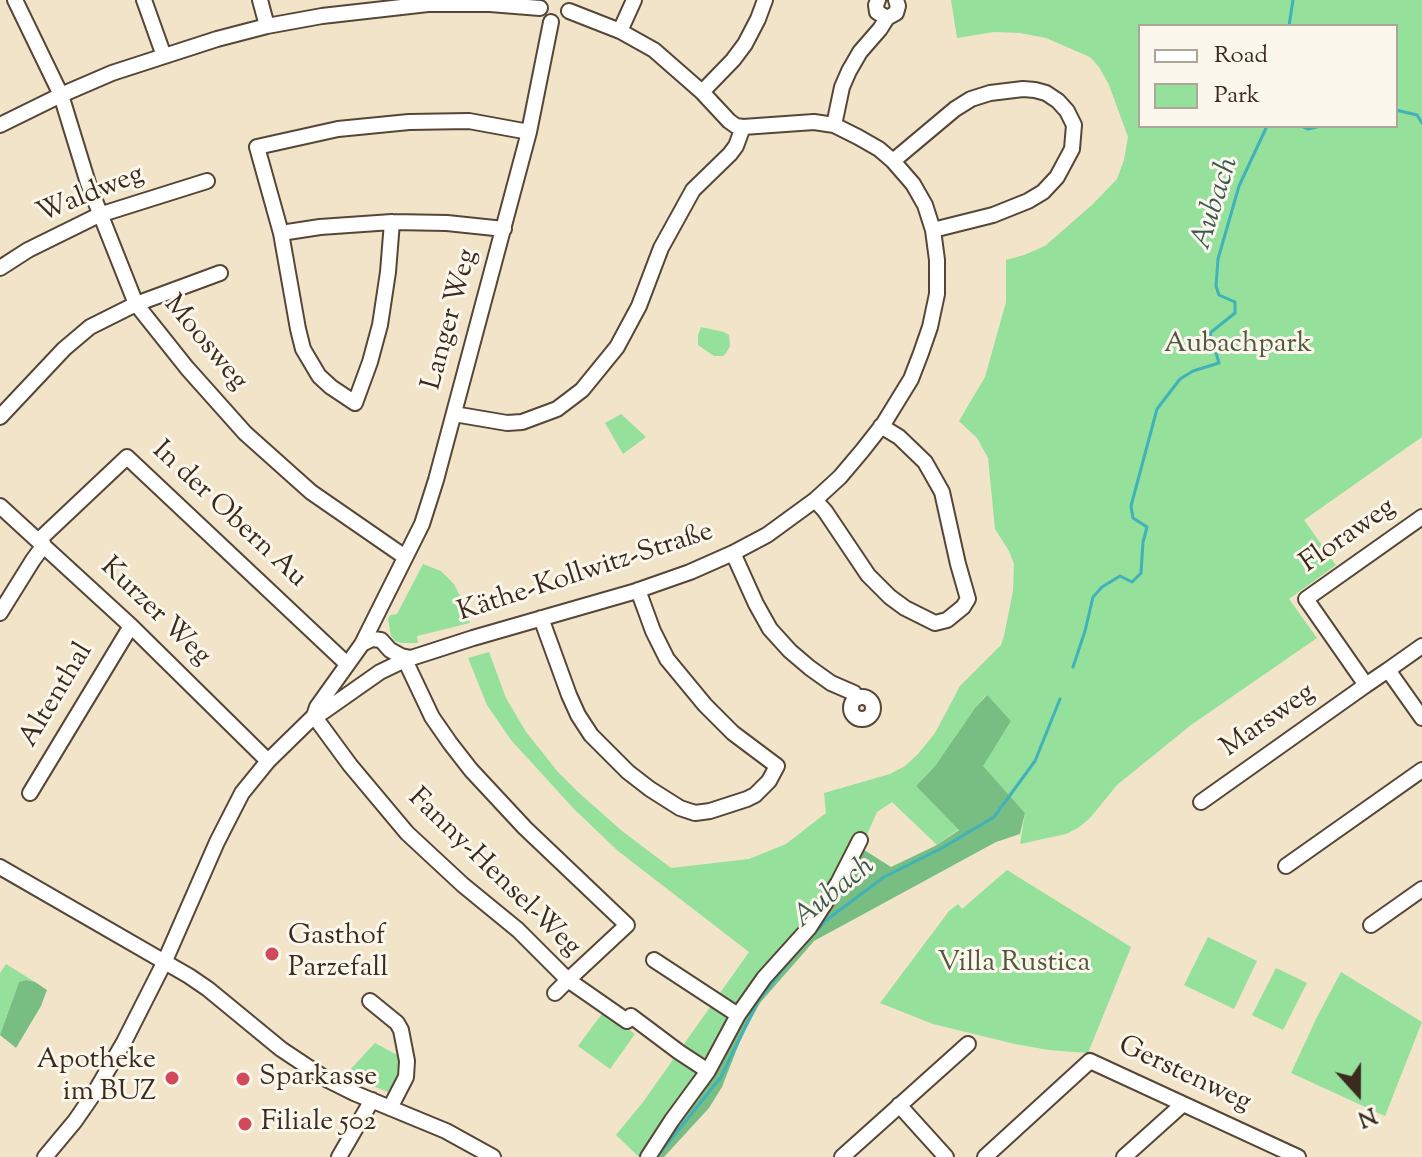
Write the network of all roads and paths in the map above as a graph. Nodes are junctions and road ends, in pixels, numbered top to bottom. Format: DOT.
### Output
graph roads {
  1 [pos="15,0"];
  2 [pos="144,0"];
  3 [pos="260,0"];
  4 [pos="634,0"];
  5 [pos="765,0"];
  6 [pos="878,0"];
  7 [pos="896,0"];
  8 [pos="490,2"];
  9 [pos="384,4"];
  10 [pos="541,4"];
  11 [pos="568,6"];
  12 [pos="887,18"];
  13 [pos="551,22"];
  14 [pos="267,26"];
  15 [pos="620,31"];
  16 [pos="164,56"];
  17 [pos="702,92"];
  18 [pos="61,95"];
  19 [pos="0,125"];
  20 [pos="834,125"];
  21 [pos="743,127"];
  22 [pos="529,132"];
  23 [pos="893,161"];
  24 [pos="207,181"];
  25 [pos="99,215"];
  26 [pos="392,222"];
  27 [pos="504,229"];
  28 [pos="933,230"];
  29 [pos="281,233"];
  30 [pos="0,268"];
  31 [pos="220,273"];
  32 [pos="136,304"];
  33 [pos="454,414"];
  34 [pos="0,417"];
  35 [pos="881,426"];
  36 [pos="815,500"];
  37 [pos="0,506"];
  38 [pos="1422,517"];
  39 [pos="42,543"];
  40 [pos="733,553"];
  41 [pos="405,557"];
  42 [pos="638,590"];
  43 [pos="0,613"];
  44 [pos="541,618"];
  45 [pos="372,621"];
  46 [pos="131,626"];
  47 [pos="386,645"];
  48 [pos="361,646"];
  49 [pos="1422,646"];
  50 [pos="408,659"];
  51 [pos="347,664"];
  52 [pos="1388,670"];
  53 [pos="381,672"];
  54 [pos="1366,685"];
  55 [pos="858,698"];
  56 [pos="314,716"];
  57 [pos="1422,718"];
  58 [pos="268,761"];
  59 [pos="1422,770"];
  60 [pos="30,793"];
  61 [pos="1201,802"];
  62 [pos="860,840"];
  63 [pos="1286,866"];
  64 [pos="0,867"];
  65 [pos="1422,889"];
  66 [pos="1371,925"];
  67 [pos="654,960"];
  68 [pos="164,963"];
  69 [pos="568,980"];
  70 [pos="555,993"];
  71 [pos="370,1001"];
  72 [pos="738,1015"];
  73 [pos="968,1044"];
  74 [pos="708,1071"];
  75 [pos="372,1100"];
  76 [pos="1183,1104"];
  77 [pos="899,1105"];
  78 [pos="390,1108"];
  79 [pos="1269,1152"];
  80 [pos="45,1157"];
  81 [pos="339,1157"];
  82 [pos="493,1157"];
  83 [pos="648,1157"];
  84 [pos="842,1157"];
  85 [pos="946,1157"];
  86 [pos="985,1157"];
  87 [pos="1124,1157"];
  88 [pos="1298,1157"];
  1 -- 18 [label="street, Moosweg"];
  2 -- 16 [label="street"];
  3 -- 14 [label="street"];
  4 -- 15 [label="street"];
  5 -- 17 [label="street"];
  6 -- 12 [label="street"];
  7 -- 12 [label="street"];
  8 -- 9 [label="street"];
  8 -- 10 [label="street"];
  9 -- 14 [label="street"];
  10 -- 13 [label="street"];
  11 -- 13 [label="street"];
  11 -- 15 [label="street"];
  12 -- 20 [label="street"];
  13 -- 22 [label="street, Langer Weg"];
  14 -- 16 [label="street"];
  15 -- 17 [label="street"];
  16 -- 18 [label="street"];
  17 -- 21 [label="street"];
  18 -- 19 [label="street"];
  18 -- 25 [label="street, Moosweg"];
  20 -- 21 [label="street, Käthe-Kollwitz-Straße"];
  20 -- 23 [label="street, Käthe-Kollwitz-Straße"];
  21 -- 33 [label="street"];
  22 -- 27 [label="street, Langer Weg"];
  22 -- 29 [label="street"];
  23 -- 28 [label="street, Käthe-Kollwitz-Straße"];
  23 -- 28 [label="street"];
  24 -- 25 [label="street, Waldweg"];
  25 -- 30 [label="street, Waldweg"];
  25 -- 32 [label="street, Moosweg"];
  26 -- 27 [label="street"];
  26 -- 29 [label="street"];
  26 -- 29 [label="street"];
  27 -- 33 [label="street, Langer Weg"];
  28 -- 35 [label="street, Käthe-Kollwitz-Straße"];
  31 -- 32 [label="street"];
  32 -- 34 [label="street"];
  32 -- 41 [label="street, Moosweg"];
  33 -- 41 [label="street, Langer Weg"];
  35 -- 36 [label="street, Käthe-Kollwitz-Straße"];
  35 -- 36 [label="street"];
  36 -- 40 [label="street, Käthe-Kollwitz-Straße"];
  37 -- 39 [label="street, Kurzer Weg"];
  38 -- 54 [label="street, Floraweg"];
  39 -- 43 [label="street, In der Obern Au"];
  39 -- 46 [label="street, Kurzer Weg"];
  39 -- 51 [label="street, In der Obern Au"];
  40 -- 42 [label="street, Käthe-Kollwitz-Straße"];
  40 -- 55 [label="street"];
  41 -- 45 [label="street, Langer Weg"];
  42 -- 44 [label="street, Käthe-Kollwitz-Straße"];
  42 -- 44 [label="street"];
  44 -- 50 [label="street, Käthe-Kollwitz-Straße"];
  45 -- 47 [label="street"];
  45 -- 48 [label="street, Langer Weg"];
  46 -- 58 [label="street, Kurzer Weg"];
  46 -- 60 [label="street, Altenthal"];
  47 -- 48 [label="street"];
  47 -- 50 [label="street"];
  47 -- 53 [label="street"];
  48 -- 51 [label="street, Langer Weg"];
  48 -- 53 [label="street"];
  49 -- 52 [label="street, Marsweg"];
  50 -- 53 [label="street, Käthe-Kollwitz-Straße"];
  50 -- 69 [label="street"];
  51 -- 56 [label="street, Langer Weg"];
  52 -- 54 [label="street, Marsweg"];
  52 -- 57 [label="street"];
  53 -- 56 [label="street, Käthe-Kollwitz-Straße"];
  54 -- 61 [label="street, Marsweg"];
  56 -- 58 [label="street, Langer Weg"];
  56 -- 69 [label="street, Fanny-Hensel-Weg"];
  58 -- 68 [label="street, Langer Weg"];
  59 -- 63 [label="street"];
  62 -- 72 [label="street"];
  64 -- 68 [label="street"];
  65 -- 66 [label="street"];
  67 -- 72 [label="street"];
  68 -- 75 [label="street"];
  68 -- 80 [label="street, Langer Weg"];
  69 -- 70 [label="street, Fanny-Hensel-Weg"];
  69 -- 74 [label="street"];
  71 -- 78 [label="street"];
  72 -- 74 [label="street"];
  73 -- 77 [label="street"];
  74 -- 83 [label="street"];
  75 -- 78 [label="street"];
  75 -- 81 [label="street"];
  76 -- 79 [label="street, Gerstenweg"];
  76 -- 86 [label="street, Gerstenweg"];
  76 -- 87 [label="street"];
  77 -- 84 [label="street"];
  77 -- 85 [label="street"];
  78 -- 82 [label="street"];
  79 -- 88 [label="street, Gerstenweg"];
}
